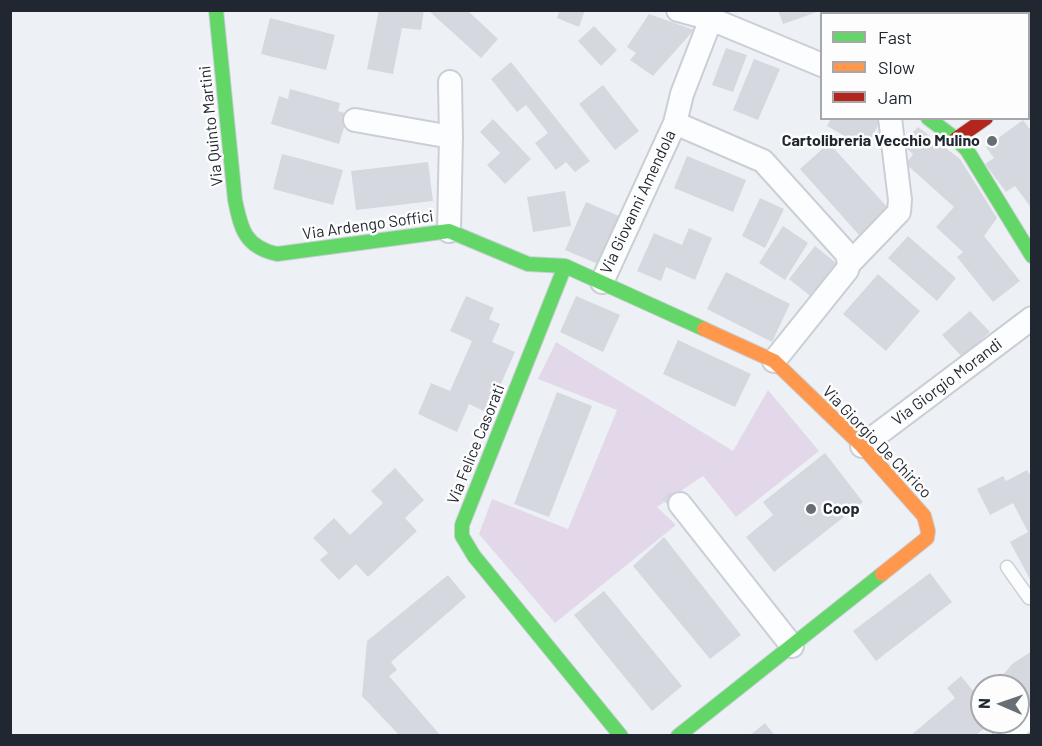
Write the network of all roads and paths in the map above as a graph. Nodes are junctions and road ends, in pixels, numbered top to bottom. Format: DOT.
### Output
graph roads {
  1 [pos="216,10"];
  2 [pos="678,10"];
  3 [pos="711,19"];
  4 [pos="820,64"];
  5 [pos="450,82"];
  6 [pos="355,120"];
  7 [pos="890,120"];
  8 [pos="931,120"];
  9 [pos="983,120"];
  10 [pos="675,123"];
  11 [pos="451,137"];
  12 [pos="956,139"];
  13 [pos="449,231"];
  14 [pos="246,237"];
  15 [pos="1032,256"];
  16 [pos="848,259"];
  17 [pos="566,266"];
  18 [pos="602,282"];
  19 [pos="1032,318"];
  20 [pos="774,361"];
  21 [pos="862,446"];
  22 [pos="680,504"];
  23 [pos="1007,567"];
  24 [pos="1032,596"];
  25 [pos="792,646"];
  26 [pos="1032,716"];
  27 [pos="621,735"];
  28 [pos="678,735"];
  29 [pos="1005,735"];
  1 -- 14 [label="street, Via Quinto Martini"];
  2 -- 3 [label="street"];
  3 -- 4 [label="street"];
  3 -- 10 [label="street, Via Giovanni Amendola"];
  5 -- 11 [label="street"];
  6 -- 11 [label="street"];
  7 -- 16 [label="street"];
  8 -- 12 [label="street"];
  9 -- 12 [label="street"];
  10 -- 16 [label="street, Via Giovanni Amendola"];
  10 -- 18 [label="street, Via Giovanni Amendola"];
  11 -- 13 [label="street"];
  12 -- 15 [label="street"];
  13 -- 14 [label="street, Via Ardengo Soffici"];
  13 -- 17 [label="street, Via Ardengo Soffici"];
  16 -- 20 [label="street"];
  17 -- 18 [label="street"];
  17 -- 27 [label="street, Via Felice Casorati"];
  18 -- 20 [label="street, Via Giorgio De Chirico"];
  19 -- 21 [label="street, Via Giorgio Morandi"];
  20 -- 21 [label="street, Via Giorgio De Chirico"];
  21 -- 25 [label="street, Via Giorgio De Chirico"];
  22 -- 25 [label="street"];
  23 -- 24 [label="lane"];
  25 -- 28 [label="street, Via Giorgio De Chirico"];
  26 -- 29 [label="street"];
}
